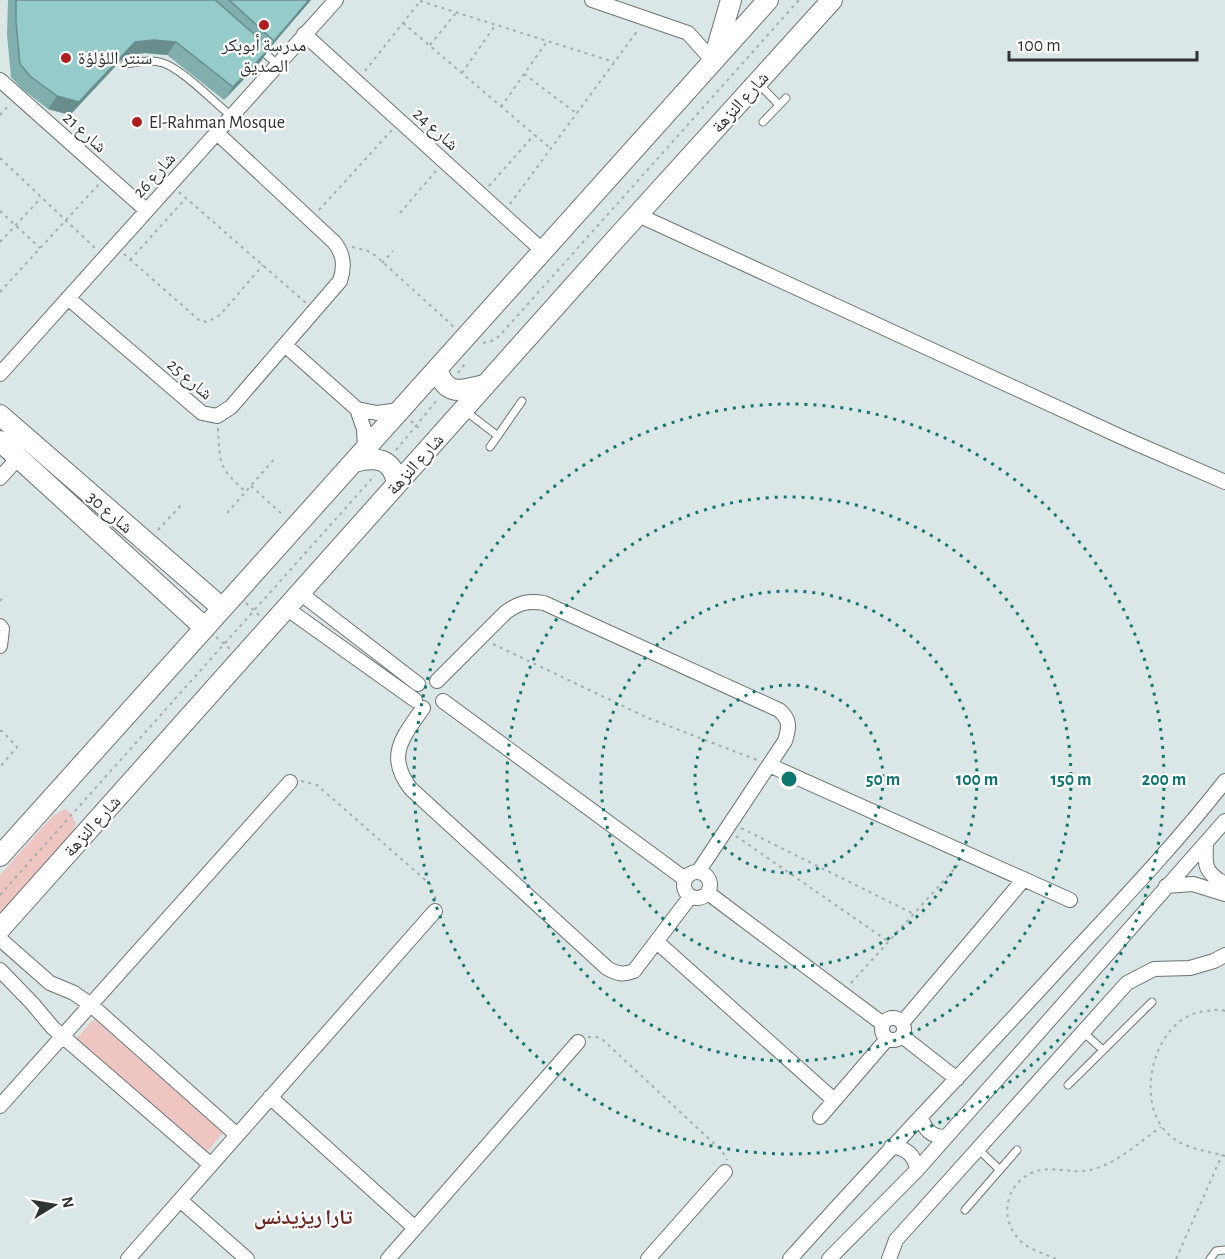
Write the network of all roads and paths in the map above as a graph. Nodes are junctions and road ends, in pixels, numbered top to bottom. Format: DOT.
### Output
graph roads {
  1 [pos="336,0"];
  2 [pos="420,0"];
  3 [pos="592,0"];
  4 [pos="731,0"];
  5 [pos="768,0"];
  6 [pos="799,0"];
  7 [pos="832,0"];
  8 [pos="457,12"];
  9 [pos="647,18"];
  10 [pos="403,22"];
  11 [pos="496,24"];
  12 [pos="304,34"];
  13 [pos="548,40"];
  14 [pos="430,45"];
  15 [pos="259,48"];
  16 [pos="614,62"];
  17 [pos="713,62"];
  18 [pos="125,64"];
  19 [pos="277,64"];
  20 [pos="462,73"];
  21 [pos="524,74"];
  22 [pos="0,81"];
  23 [pos="357,82"];
  24 [pos="758,82"];
  25 [pos="786,98"];
  26 [pos="779,105"];
  27 [pos="501,107"];
  28 [pos="576,113"];
  29 [pos="231,116"];
  30 [pos="400,122"];
  31 [pos="763,122"];
  32 [pos="216,132"];
  33 [pos="534,135"];
  34 [pos="550,148"];
  35 [pos="0,158"];
  36 [pos="444,162"];
  37 [pos="107,176"];
  38 [pos="170,184"];
  39 [pos="481,195"];
  40 [pos="41,197"];
  41 [pos="186,198"];
  42 [pos="146,210"];
  43 [pos="0,211"];
  44 [pos="400,213"];
  45 [pos="502,214"];
  46 [pos="638,215"];
  47 [pos="311,219"];
  48 [pos="66,220"];
  49 [pos="15,225"];
  50 [pos="0,242"];
  51 [pos="115,246"];
  52 [pos="40,248"];
  53 [pos="339,248"];
  54 [pos="393,251"];
  55 [pos="543,251"];
  56 [pos="105,257"];
  57 [pos="130,260"];
  58 [pos="382,263"];
  59 [pos="263,265"];
  60 [pos="0,291"];
  61 [pos="68,298"];
  62 [pos="315,311"];
  63 [pos="474,340"];
  64 [pos="285,345"];
  65 [pos="469,359"];
  66 [pos="437,369"];
  67 [pos="0,374"];
  68 [pos="485,385"];
  69 [pos="447,387"];
  70 [pos="522,401"];
  71 [pos="357,409"];
  72 [pos="464,410"];
  73 [pos="400,411"];
  74 [pos="0,415"];
  75 [pos="217,416"];
  76 [pos="416,426"];
  77 [pos="498,436"];
  78 [pos="0,441"];
  79 [pos="435,442"];
  80 [pos="490,447"];
  81 [pos="359,456"];
  82 [pos="276,457"];
  83 [pos="18,458"];
  84 [pos="386,462"];
  85 [pos="0,478"];
  86 [pos="1225,482"];
  87 [pos="397,484"];
  88 [pos="251,486"];
  89 [pos="246,492"];
  90 [pos="183,502"];
  91 [pos="227,513"];
  92 [pos="295,527"];
  93 [pos="147,544"];
  94 [pos="190,581"];
  95 [pos="300,593"];
  96 [pos="235,594"];
  97 [pos="5,595"];
  98 [pos="174,600"];
  99 [pos="0,601"];
  100 [pos="222,608"];
  101 [pos="286,608"];
  102 [pos="255,611"];
  103 [pos="271,625"];
  104 [pos="0,626"];
  105 [pos="205,628"];
  106 [pos="480,638"];
  107 [pos="225,644"];
  108 [pos="0,646"];
  109 [pos="242,658"];
  110 [pos="437,681"];
  111 [pos="418,684"];
  112 [pos="443,701"];
  113 [pos="419,704"];
  114 [pos="0,731"];
  115 [pos="769,765"];
  116 [pos="0,767"];
  117 [pos="1225,781"];
  118 [pos="290,783"];
  119 [pos="1225,821"];
  120 [pos="729,826"];
  121 [pos="1206,843"];
  122 [pos="968,854"];
  123 [pos="0,856"];
  124 [pos="698,872"];
  125 [pos="685,879"];
  126 [pos="1024,879"];
  127 [pos="1225,884"];
  128 [pos="1166,886"];
  129 [pos="708,893"];
  130 [pos="1225,894"];
  131 [pos="0,895"];
  132 [pos="690,897"];
  133 [pos="1070,900"];
  134 [pos="435,911"];
  135 [pos="914,914"];
  136 [pos="0,929"];
  137 [pos="0,939"];
  138 [pos="657,942"];
  139 [pos="889,942"];
  140 [pos="1225,955"];
  141 [pos="0,970"];
  142 [pos="842,994"];
  143 [pos="1152,1002"];
  144 [pos="91,1005"];
  145 [pos="1225,1011"];
  146 [pos="883,1024"];
  147 [pos="902,1029"];
  148 [pos="1083,1032"];
  149 [pos="64,1035"];
  150 [pos="887,1039"];
  151 [pos="578,1042"];
  152 [pos="1103,1050"];
  153 [pos="957,1079"];
  154 [pos="1068,1085"];
  155 [pos="270,1097"];
  156 [pos="834,1101"];
  157 [pos="0,1106"];
  158 [pos="921,1116"];
  159 [pos="820,1117"];
  160 [pos="1161,1127"];
  161 [pos="237,1135"];
  162 [pos="946,1137"];
  163 [pos="891,1146"];
  164 [pos="978,1149"];
  165 [pos="1017,1150"];
  166 [pos="1224,1155"];
  167 [pos="211,1165"];
  168 [pos="917,1170"];
  169 [pos="1000,1170"];
  170 [pos="725,1172"];
  171 [pos="180,1200"];
  172 [pos="965,1210"];
  173 [pos="415,1228"];
  174 [pos="1225,1250"];
  175 [pos="128,1259"];
  176 [pos="247,1259"];
  177 [pos="388,1259"];
  178 [pos="648,1259"];
  179 [pos="790,1259"];
  180 [pos="829,1259"];
  181 [pos="889,1259"];
  182 [pos="1056,1259"];
  183 [pos="1176,1259"];
  184 [pos="1210,1259"];
  1 -- 12 [label="street, شارع 26"];
  2 -- 8 [label="path"];
  2 -- 10 [label="path"];
  3 -- 9 [label="street"];
  4 -- 17 [label="main road"];
  5 -- 17 [label="main road"];
  6 -- 63 [label="path"];
  7 -- 24 [label="main road, شارع النزهة"];
  8 -- 11 [label="path"];
  8 -- 14 [label="path"];
  9 -- 16 [label="path"];
  9 -- 17 [label="street"];
  10 -- 14 [label="path"];
  10 -- 23 [label="path"];
  11 -- 13 [label="path"];
  11 -- 20 [label="path"];
  12 -- 19 [label="street, شارع 26"];
  12 -- 23 [label="street, شارع 24"];
  13 -- 16 [label="path"];
  13 -- 21 [label="path"];
  14 -- 20 [label="path"];
  15 -- 19 [label="lane"];
  16 -- 28 [label="path"];
  17 -- 55 [label="main road"];
  18 -- 29 [label="lane"];
  19 -- 29 [label="street, شارع 26"];
  20 -- 27 [label="path"];
  21 -- 27 [label="path"];
  21 -- 28 [label="path"];
  22 -- 37 [label="street, شارع 21"];
  23 -- 30 [label="street, شارع 24"];
  24 -- 26 [label="lane"];
  24 -- 46 [label="main road, شارع النزهة"];
  25 -- 26 [label="lane"];
  26 -- 31 [label="lane"];
  27 -- 33 [label="path"];
  28 -- 34 [label="path"];
  29 -- 32 [label="street, شارع 26"];
  30 -- 36 [label="street, شارع 24"];
  30 -- 47 [label="path"];
  32 -- 38 [label="street, شارع 26"];
  32 -- 47 [label="street"];
  33 -- 34 [label="path"];
  33 -- 39 [label="path"];
  34 -- 45 [label="path"];
  35 -- 40 [label="path"];
  36 -- 39 [label="street, شارع 24"];
  36 -- 44 [label="path"];
  37 -- 42 [label="street, شارع 21"];
  37 -- 48 [label="path"];
  38 -- 41 [label="path"];
  38 -- 42 [label="street, شارع 26"];
  39 -- 45 [label="street, شارع 24"];
  40 -- 48 [label="path"];
  40 -- 49 [label="path"];
  41 -- 57 [label="path"];
  41 -- 59 [label="path"];
  42 -- 51 [label="street, شارع 26"];
  43 -- 49 [label="path"];
  45 -- 55 [label="street, شارع 24"];
  46 -- 68 [label="main road, شارع النزهة"];
  46 -- 86 [label="street"];
  47 -- 53 [label="street"];
  48 -- 52 [label="path"];
  48 -- 56 [label="path"];
  49 -- 50 [label="path"];
  49 -- 52 [label="path"];
  51 -- 56 [label="street, شارع 26"];
  51 -- 57 [label="path"];
  52 -- 60 [label="path"];
  53 -- 58 [label="path"];
  53 -- 62 [label="street, شارع 25"];
  54 -- 58 [label="path"];
  55 -- 63 [label="main road"];
  56 -- 61 [label="street, شارع 26"];
  57 -- 59 [label="path"];
  58 -- 63 [label="path"];
  59 -- 62 [label="path"];
  61 -- 67 [label="street, شارع 26"];
  61 -- 75 [label="street, شارع 25"];
  62 -- 64 [label="street, شارع 25"];
  63 -- 66 [label="main road"];
  64 -- 71 [label="street"];
  64 -- 75 [label="street, شارع 25"];
  65 -- 69 [label="path"];
  66 -- 69 [label="main road"];
  66 -- 73 [label="main road"];
  68 -- 69 [label="main road"];
  68 -- 72 [label="main road, شارع النزهة"];
  69 -- 76 [label="path"];
  70 -- 77 [label="lane"];
  71 -- 73 [label="street"];
  71 -- 81 [label="street"];
  72 -- 77 [label="lane"];
  72 -- 79 [label="main road, شارع النزهة"];
  73 -- 76 [label="path"];
  73 -- 81 [label="main road"];
  74 -- 93 [label="main road, شارع 30"];
  75 -- 89 [label="path"];
  76 -- 79 [label="path"];
  76 -- 84 [label="path"];
  77 -- 80 [label="lane"];
  78 -- 83 [label="main road, شارع 30"];
  79 -- 87 [label="main road, شارع النزهة"];
  81 -- 84 [label="main road"];
  81 -- 92 [label="main road"];
  82 -- 88 [label="path"];
  83 -- 85 [label="street"];
  83 -- 98 [label="main road, شارع 30"];
  84 -- 87 [label="main road"];
  84 -- 102 [label="path"];
  87 -- 95 [label="main road, شارع النزهة"];
  88 -- 89 [label="path"];
  88 -- 92 [label="path"];
  89 -- 91 [label="path"];
  90 -- 93 [label="path"];
  92 -- 96 [label="main road"];
  93 -- 94 [label="main road, شارع 30"];
  94 -- 98 [label="main road"];
  94 -- 100 [label="main road, شارع 30"];
  95 -- 101 [label="main road, شارع النزهة"];
  95 -- 111 [label="street"];
  96 -- 100 [label="main road"];
  96 -- 102 [label="path"];
  97 -- 99 [label="path"];
  98 -- 105 [label="main road, شارع 30"];
  100 -- 105 [label="main road"];
  101 -- 103 [label="main road, شارع النزهة"];
  101 -- 113 [label="street"];
  102 -- 103 [label="path"];
  102 -- 107 [label="path"];
  103 -- 109 [label="main road, شارع النزهة"];
  104 -- 108 [label="street"];
  105 -- 107 [label="path"];
  105 -- 123 [label="main road"];
  106 -- 110 [label="street"];
  106 -- 115 [label="path"];
  106 -- 115 [label="street"];
  107 -- 109 [label="path"];
  107 -- 131 [label="path"];
  109 -- 136 [label="main road, شارع النزهة"];
  110 -- 111 [label="street"];
  110 -- 112 [label="street"];
  111 -- 113 [label="street"];
  112 -- 113 [label="street"];
  112 -- 125 [label="street"];
  113 -- 138 [label="street"];
  114 -- 116 [label="path"];
  115 -- 120 [label="street"];
  115 -- 122 [label="street"];
  117 -- 153 [label="street"];
  118 -- 134 [label="path"];
  118 -- 144 [label="street"];
  119 -- 121 [label="street"];
  120 -- 124 [label="street"];
  120 -- 135 [label="path"];
  120 -- 139 [label="path"];
  121 -- 127 [label="street"];
  121 -- 128 [label="street"];
  122 -- 126 [label="street"];
  122 -- 135 [label="path"];
  124 -- 125 [label="street"];
  124 -- 129 [label="street"];
  125 -- 132 [label="street"];
  126 -- 133 [label="street"];
  126 -- 147 [label="street"];
  128 -- 130 [label="street"];
  128 -- 162 [label="street"];
  129 -- 132 [label="street"];
  129 -- 142 [label="street"];
  132 -- 138 [label="street"];
  134 -- 155 [label="street"];
  135 -- 139 [label="path"];
  137 -- 144 [label="street"];
  138 -- 156 [label="street"];
  139 -- 142 [label="path"];
  140 -- 148 [label="street"];
  141 -- 149 [label="street"];
  142 -- 146 [label="street"];
  143 -- 152 [label="lane"];
  144 -- 149 [label="street"];
  144 -- 161 [label="street"];
  145 -- 160 [label="path"];
  146 -- 147 [label="street"];
  146 -- 150 [label="street"];
  147 -- 150 [label="street"];
  147 -- 153 [label="street"];
  148 -- 152 [label="lane"];
  148 -- 164 [label="street"];
  149 -- 157 [label="street"];
  149 -- 167 [label="street"];
  150 -- 156 [label="street"];
  151 -- 170 [label="path"];
  151 -- 173 [label="street"];
  152 -- 154 [label="lane"];
  153 -- 158 [label="street"];
  155 -- 161 [label="street"];
  155 -- 173 [label="street"];
  156 -- 159 [label="street"];
  158 -- 162 [label="street"];
  158 -- 163 [label="street"];
  160 -- 166 [label="path"];
  160 -- 182 [label="path"];
  161 -- 167 [label="street"];
  162 -- 168 [label="street"];
  163 -- 168 [label="street"];
  163 -- 179 [label="street"];
  164 -- 169 [label="lane"];
  164 -- 181 [label="street"];
  165 -- 169 [label="lane"];
  166 -- 183 [label="path"];
  167 -- 171 [label="street"];
  168 -- 180 [label="street"];
  169 -- 172 [label="lane"];
  170 -- 178 [label="street"];
  171 -- 175 [label="street"];
  171 -- 176 [label="street"];
  173 -- 177 [label="street"];
  174 -- 184 [label="lane"];
}
